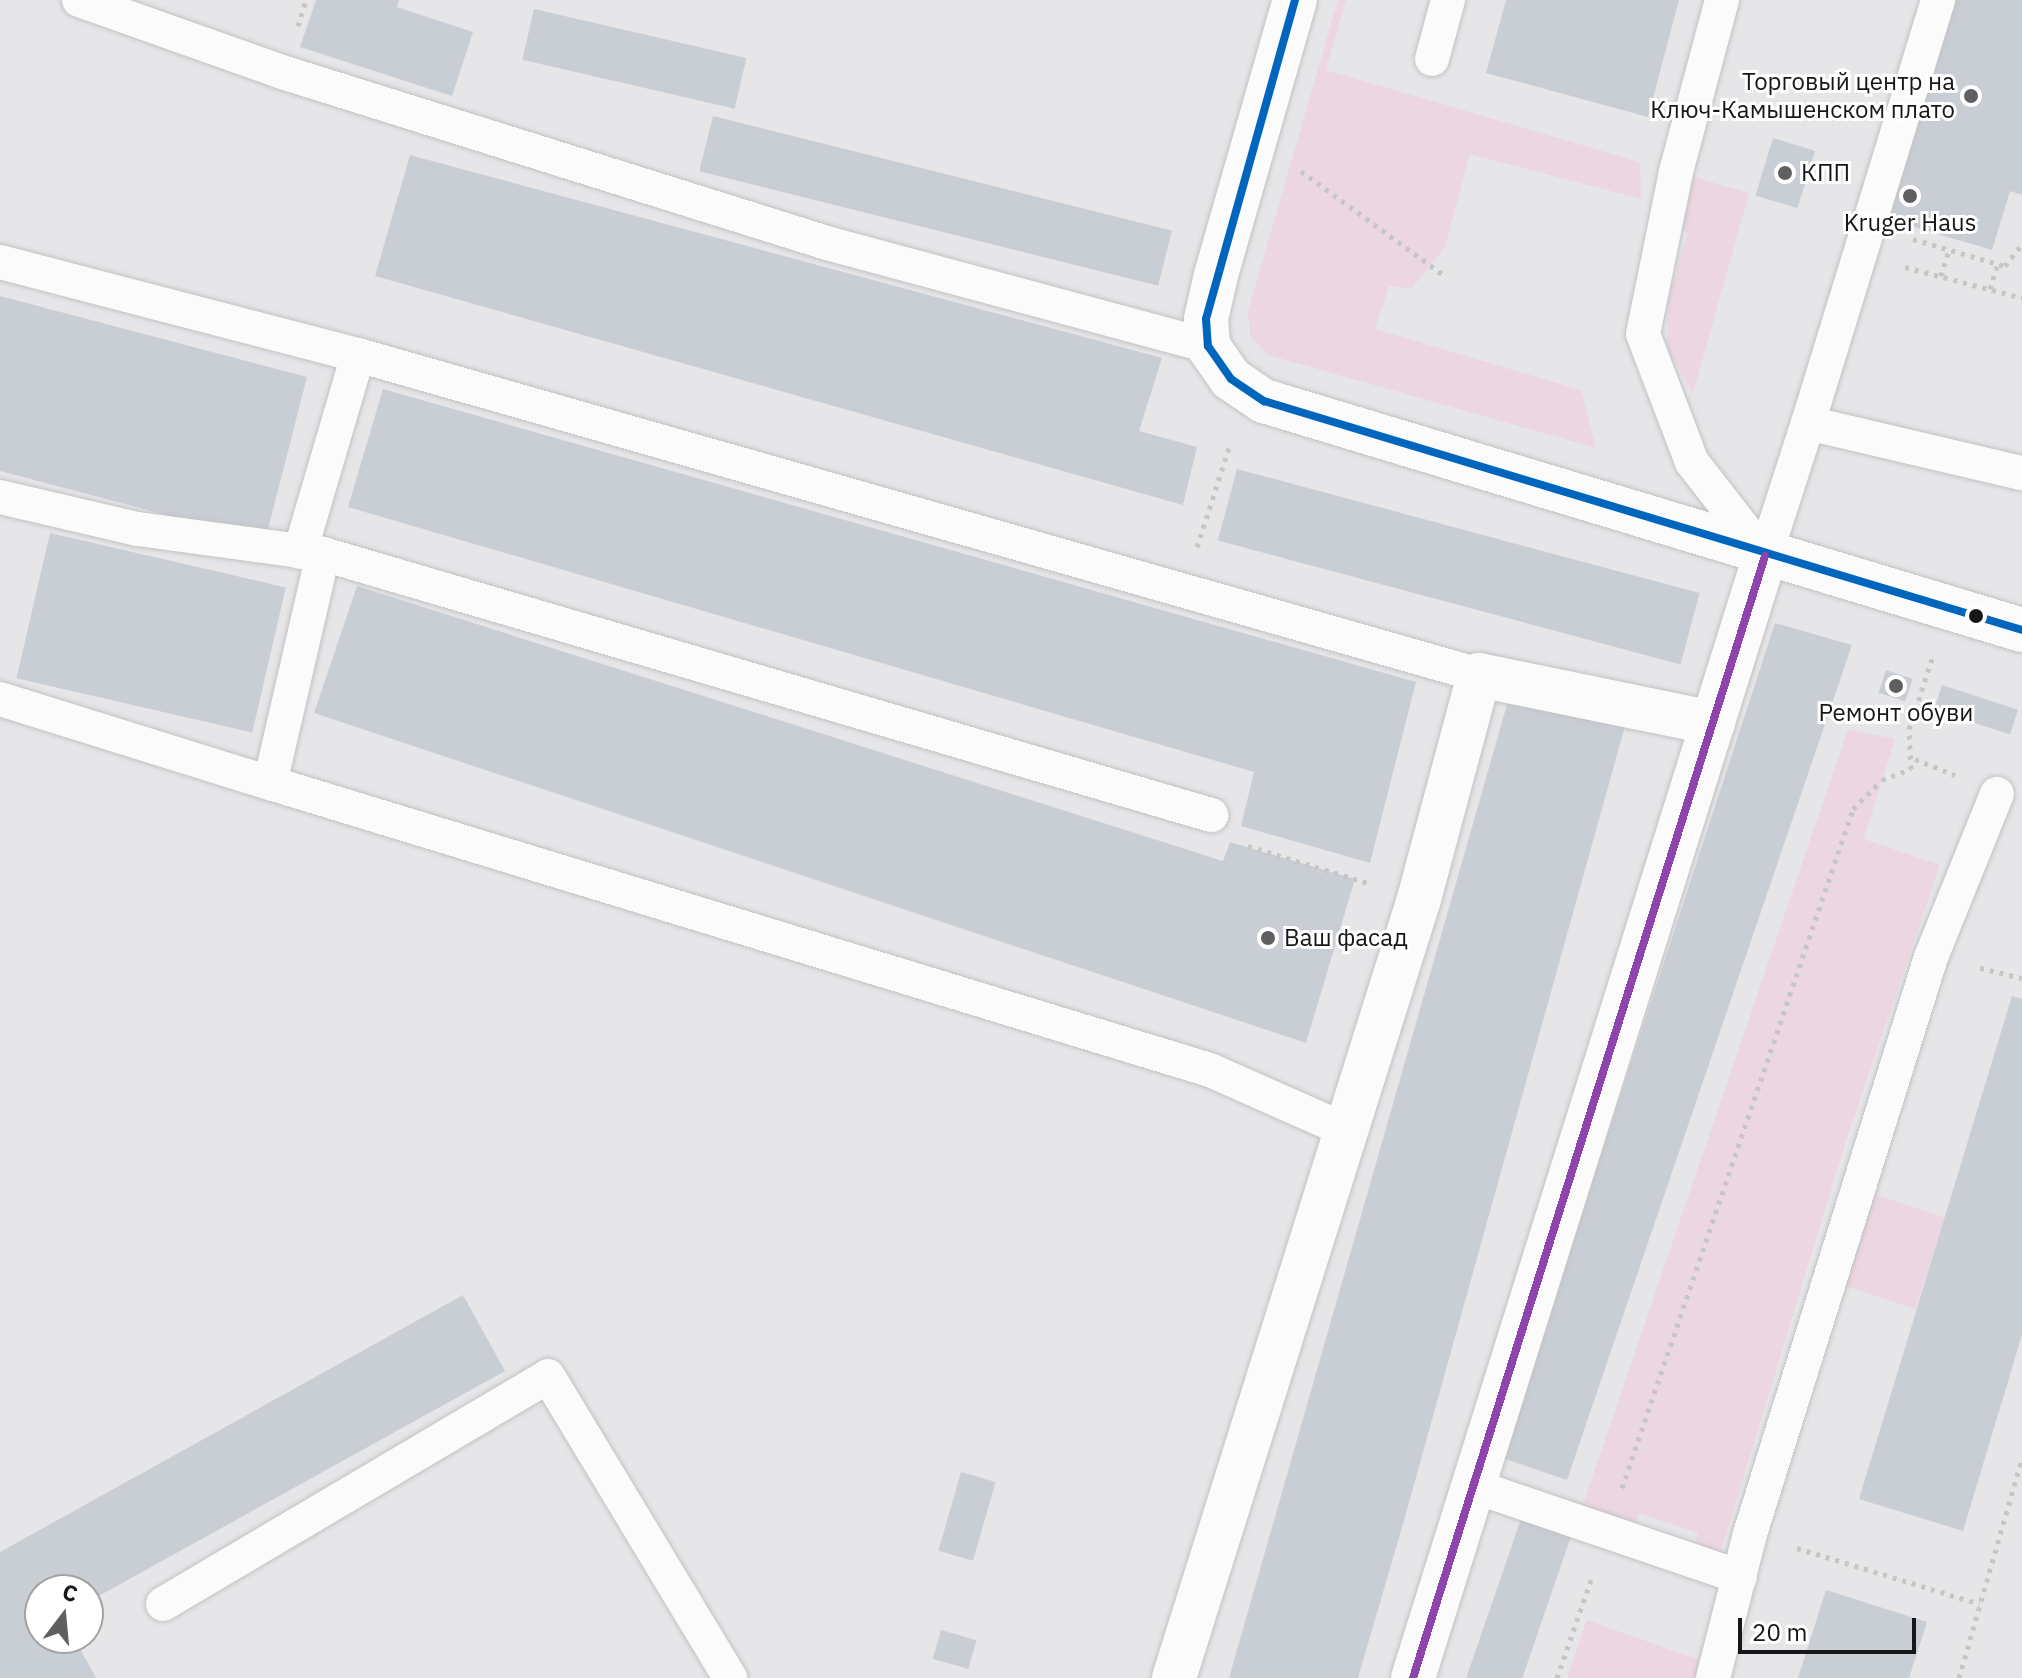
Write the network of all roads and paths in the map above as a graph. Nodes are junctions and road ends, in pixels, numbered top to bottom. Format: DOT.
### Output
graph roads {
  1 [pos="79,0"];
  2 [pos="1295,0"];
  3 [pos="1448,0"];
  4 [pos="1722,0"];
  5 [pos="1938,0"];
  6 [pos="1432,59"];
  7 [pos="1296,168"];
  8 [pos="1866,241"];
  9 [pos="2022,244"];
  10 [pos="1949,249"];
  11 [pos="0,262"];
  12 [pos="1998,263"];
  13 [pos="1445,276"];
  14 [pos="1941,276"];
  15 [pos="1990,289"];
  16 [pos="2022,298"];
  17 [pos="1208,346"];
  18 [pos="358,355"];
  19 [pos="1247,392"];
  20 [pos="1808,423"];
  21 [pos="2022,473"];
  22 [pos="0,497"];
  23 [pos="311,553"];
  24 [pos="1765,556"];
  25 [pos="1184,590"];
  26 [pos="2022,630"];
  27 [pos="1933,655"];
  28 [pos="1479,675"];
  29 [pos="0,699"];
  30 [pos="1713,723"];
  31 [pos="270,783"];
  32 [pos="1997,794"];
  33 [pos="1211,815"];
  34 [pos="1419,899"];
  35 [pos="1343,1129"];
  36 [pos="2022,1458"];
  37 [pos="1473,1486"];
  38 [pos="1618,1498"];
  39 [pos="1750,1534"];
  40 [pos="1593,1573"];
  41 [pos="1740,1577"];
  42 [pos="163,1604"];
  43 [pos="1980,1604"];
  44 [pos="730,1678"];
  45 [pos="1174,1678"];
  46 [pos="1413,1678"];
  47 [pos="1557,1678"];
  48 [pos="1713,1678"];
  49 [pos="1959,1678"];
  1 -- 17 [label="lane"];
  2 -- 17 [label="street"];
  3 -- 6 [label="lane"];
  4 -- 24 [label="lane"];
  5 -- 8 [label="lane"];
  7 -- 13 [label="path"];
  8 -- 10 [label="path"];
  8 -- 14 [label="path"];
  8 -- 20 [label="lane"];
  9 -- 12 [label="path"];
  10 -- 12 [label="path"];
  10 -- 14 [label="path"];
  11 -- 18 [label="lane"];
  12 -- 15 [label="path"];
  14 -- 15 [label="path"];
  15 -- 16 [label="path"];
  17 -- 19 [label="street"];
  18 -- 23 [label="lane"];
  18 -- 25 [label="lane"];
  19 -- 24 [label="street"];
  19 -- 25 [label="path"];
  20 -- 21 [label="lane"];
  20 -- 24 [label="lane"];
  22 -- 23 [label="lane"];
  23 -- 31 [label="lane"];
  23 -- 33 [label="lane"];
  24 -- 26 [label="street"];
  24 -- 30 [label="street"];
  25 -- 28 [label="lane"];
  27 -- 38 [label="path"];
  28 -- 30 [label="street"];
  28 -- 34 [label="street"];
  29 -- 31 [label="lane"];
  30 -- 37 [label="street"];
  31 -- 35 [label="lane"];
  32 -- 39 [label="lane"];
  33 -- 34 [label="path"];
  34 -- 35 [label="street"];
  35 -- 45 [label="street"];
  36 -- 43 [label="path"];
  37 -- 41 [label="lane"];
  37 -- 46 [label="street"];
  39 -- 41 [label="lane"];
  39 -- 43 [label="path"];
  40 -- 47 [label="path"];
  41 -- 48 [label="lane"];
  42 -- 44 [label="lane"];
  43 -- 49 [label="path"];
}
